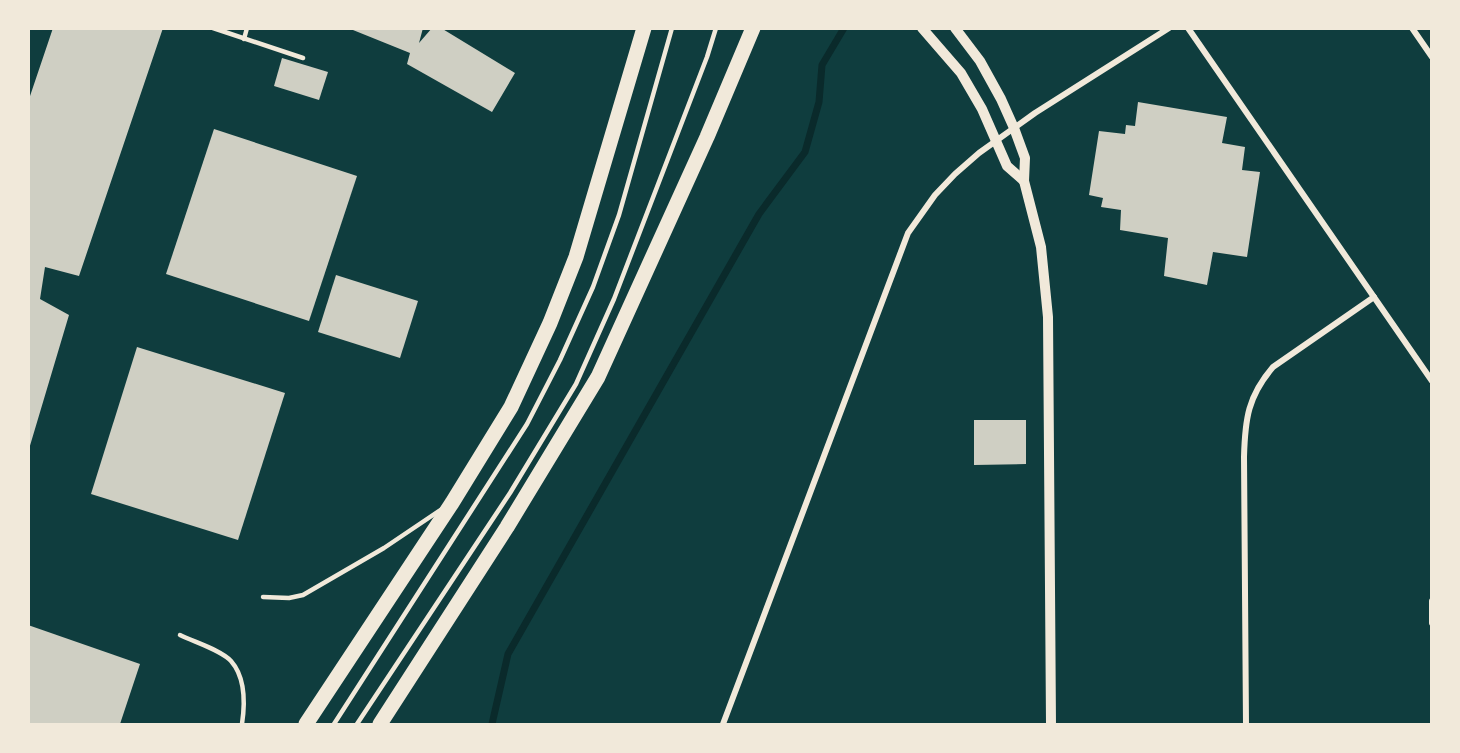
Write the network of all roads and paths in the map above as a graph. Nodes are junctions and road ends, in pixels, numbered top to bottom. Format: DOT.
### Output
graph roads {
  1 [pos="213,28"];
  2 [pos="247,28"];
  3 [pos="644,28"];
  4 [pos="672,28"];
  5 [pos="716,28"];
  6 [pos="753,28"];
  7 [pos="922,28"];
  8 [pos="955,28"];
  9 [pos="1169,28"];
  10 [pos="1188,28"];
  11 [pos="1412,28"];
  12 [pos="244,39"];
  13 [pos="1431,57"];
  14 [pos="303,58"];
  15 [pos="1014,128"];
  16 [pos="997,140"];
  17 [pos="1024,181"];
  18 [pos="1374,297"];
  19 [pos="1431,381"];
  20 [pos="452,503"];
  21 [pos="262,597"];
  22 [pos="1431,601"];
  23 [pos="1431,623"];
  24 [pos="180,635"];
  25 [pos="242,724"];
  26 [pos="306,724"];
  27 [pos="334,724"];
  28 [pos="357,724"];
  29 [pos="380,724"];
  30 [pos="723,724"];
  31 [pos="1051,724"];
  32 [pos="1246,724"];
  1 -- 12 [label="lane"];
  2 -- 12 [label="lane"];
  3 -- 20 [label="main road"];
  4 -- 27 [label="lane"];
  5 -- 28 [label="lane"];
  6 -- 29 [label="main road"];
  7 -- 16 [label="street"];
  8 -- 15 [label="street"];
  9 -- 15 [label="street"];
  10 -- 18 [label="street"];
  11 -- 13 [label="street"];
  12 -- 14 [label="lane"];
  15 -- 16 [label="street"];
  15 -- 17 [label="street"];
  16 -- 17 [label="street"];
  16 -- 30 [label="street"];
  17 -- 31 [label="street"];
  18 -- 19 [label="street"];
  18 -- 32 [label="street"];
  20 -- 21 [label="lane"];
  20 -- 26 [label="main road"];
  22 -- 23 [label="street"];
  24 -- 25 [label="lane"];
}
